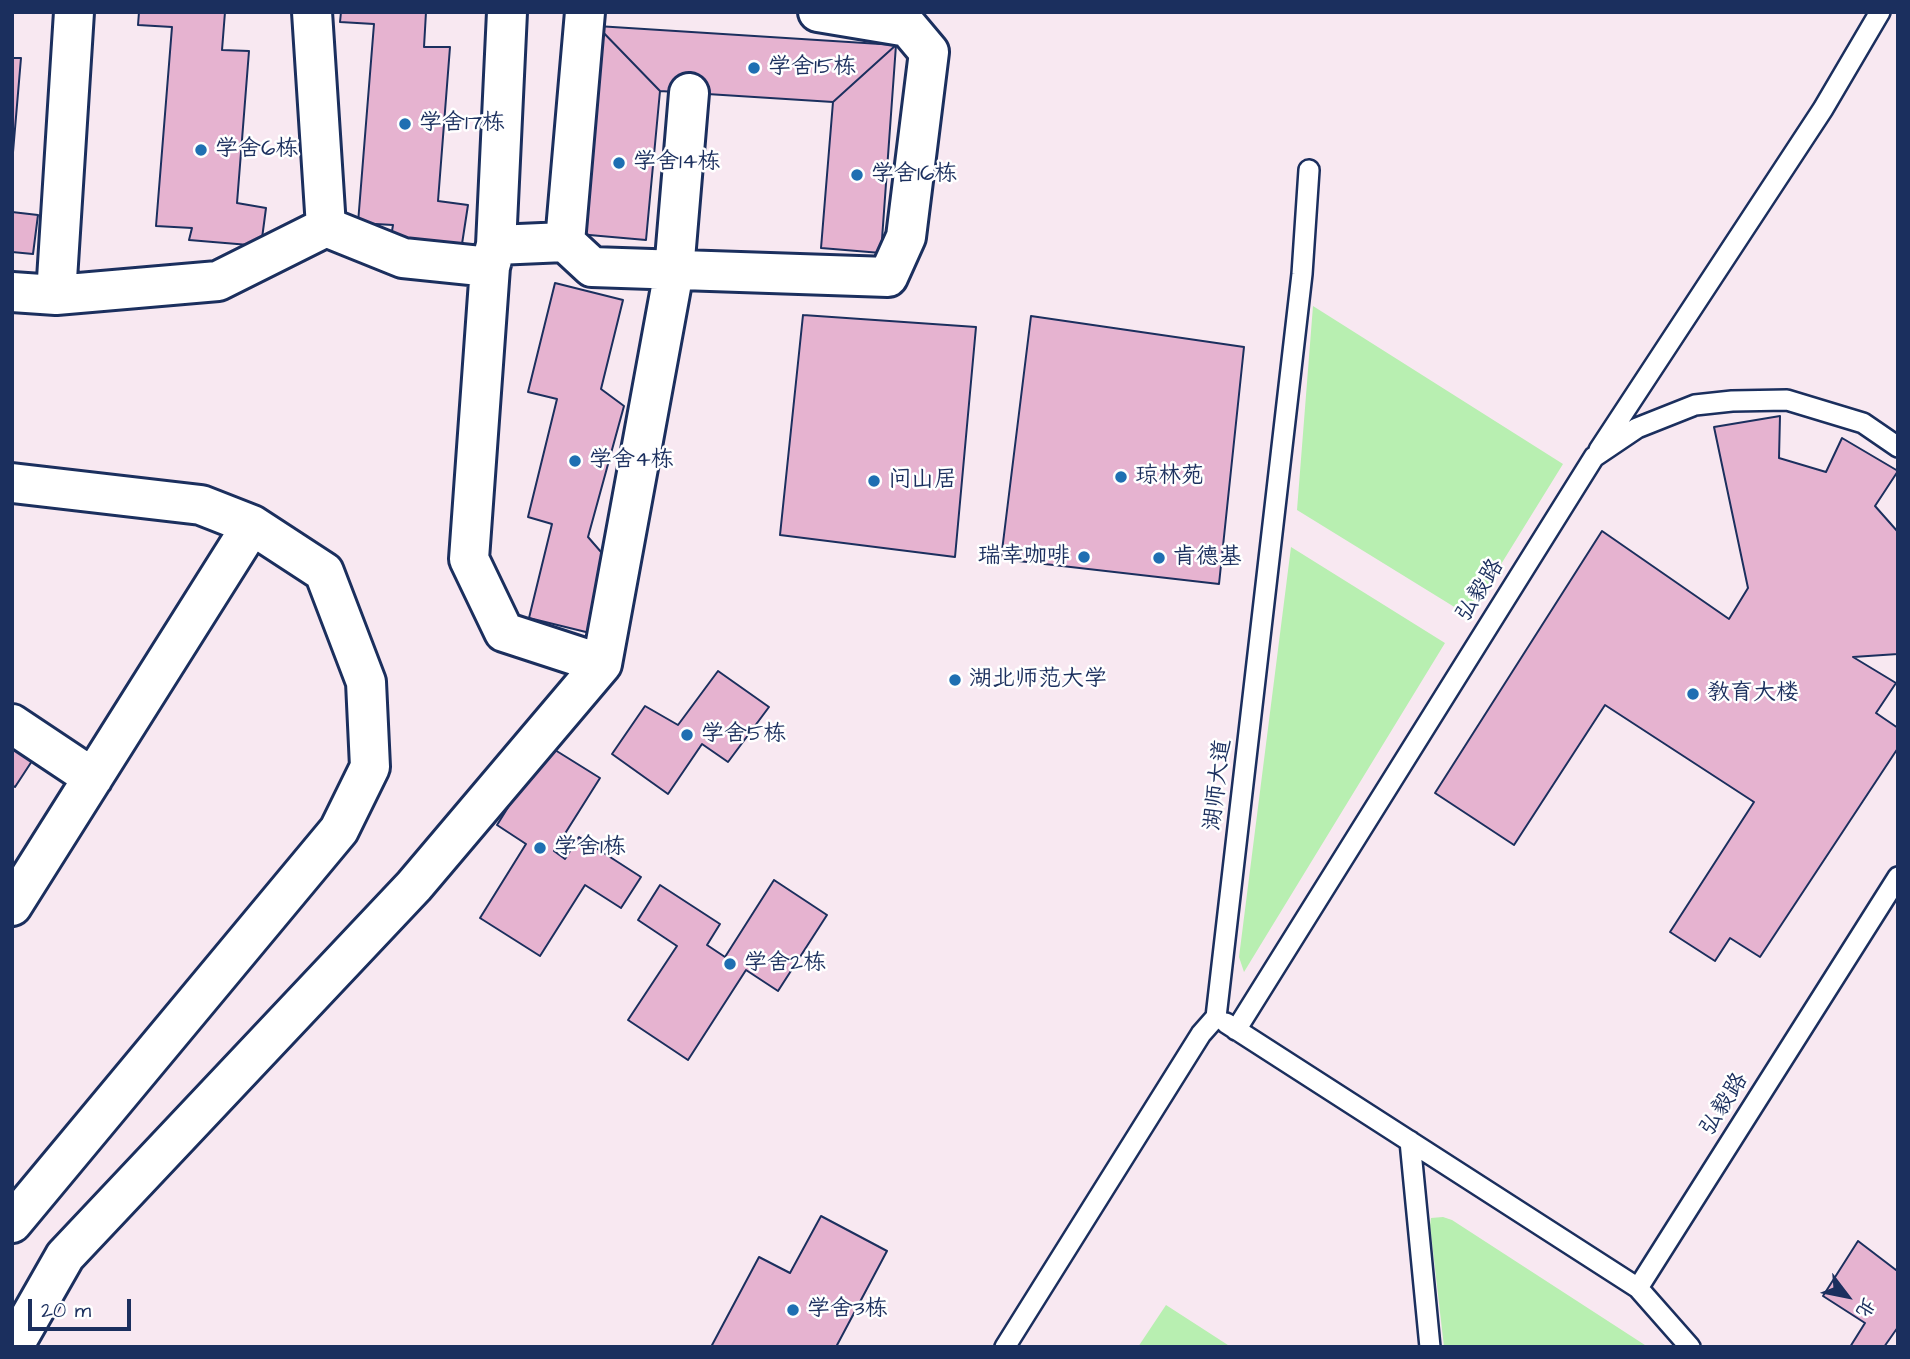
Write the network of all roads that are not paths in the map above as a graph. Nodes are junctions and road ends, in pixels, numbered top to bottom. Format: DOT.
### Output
graph roads {
  1 [pos="74,12"];
  2 [pos="312,12"];
  3 [pos="507,12"];
  4 [pos="586,12"];
  5 [pos="818,12"];
  6 [pos="1880,12"];
  7 [pos="689,93"];
  8 [pos="1310,170"];
  9 [pos="326,227"];
  10 [pos="565,242"];
  11 [pos="493,256"];
  12 [pos="674,271"];
  13 [pos="12,292"];
  14 [pos="56,295"];
  15 [pos="1898,447"];
  16 [pos="1594,457"];
  17 [pos="12,483"];
  18 [pos="253,526"];
  19 [pos="602,664"];
  20 [pos="12,724"];
  21 [pos="93,778"];
  22 [pos="1898,877"];
  23 [pos="12,906"];
  24 [pos="1216,1017"];
  25 [pos="1236,1030"];
  26 [pos="1410,1142"];
  27 [pos="12,1223"];
  28 [pos="1638,1288"];
  29 [pos="13,1347"];
  30 [pos="1005,1347"];
  31 [pos="1430,1347"];
  32 [pos="1690,1347"];
  1 -- 14 [label="street"];
  2 -- 9 [label="street"];
  3 -- 11 [label="street"];
  4 -- 10 [label="street"];
  5 -- 12 [label="street"];
  6 -- 16 [label="lane"];
  7 -- 12 [label="street"];
  8 -- 24 [label="lane, 湖师大道"];
  9 -- 11 [label="street"];
  9 -- 14 [label="street"];
  10 -- 11 [label="street"];
  10 -- 12 [label="street"];
  11 -- 19 [label="street"];
  12 -- 19 [label="street"];
  13 -- 14 [label="street"];
  15 -- 16 [label="lane, 弘毅路"];
  16 -- 25 [label="lane, 弘毅路"];
  17 -- 18 [label="street"];
  18 -- 21 [label="street"];
  18 -- 27 [label="street"];
  19 -- 29 [label="street"];
  20 -- 21 [label="street"];
  21 -- 23 [label="street"];
  22 -- 28 [label="lane, 弘毅路"];
  24 -- 25 [label="lane"];
  24 -- 30 [label="lane"];
  25 -- 26 [label="lane"];
  26 -- 28 [label="lane"];
  26 -- 31 [label="lane"];
  28 -- 32 [label="lane"];
}
